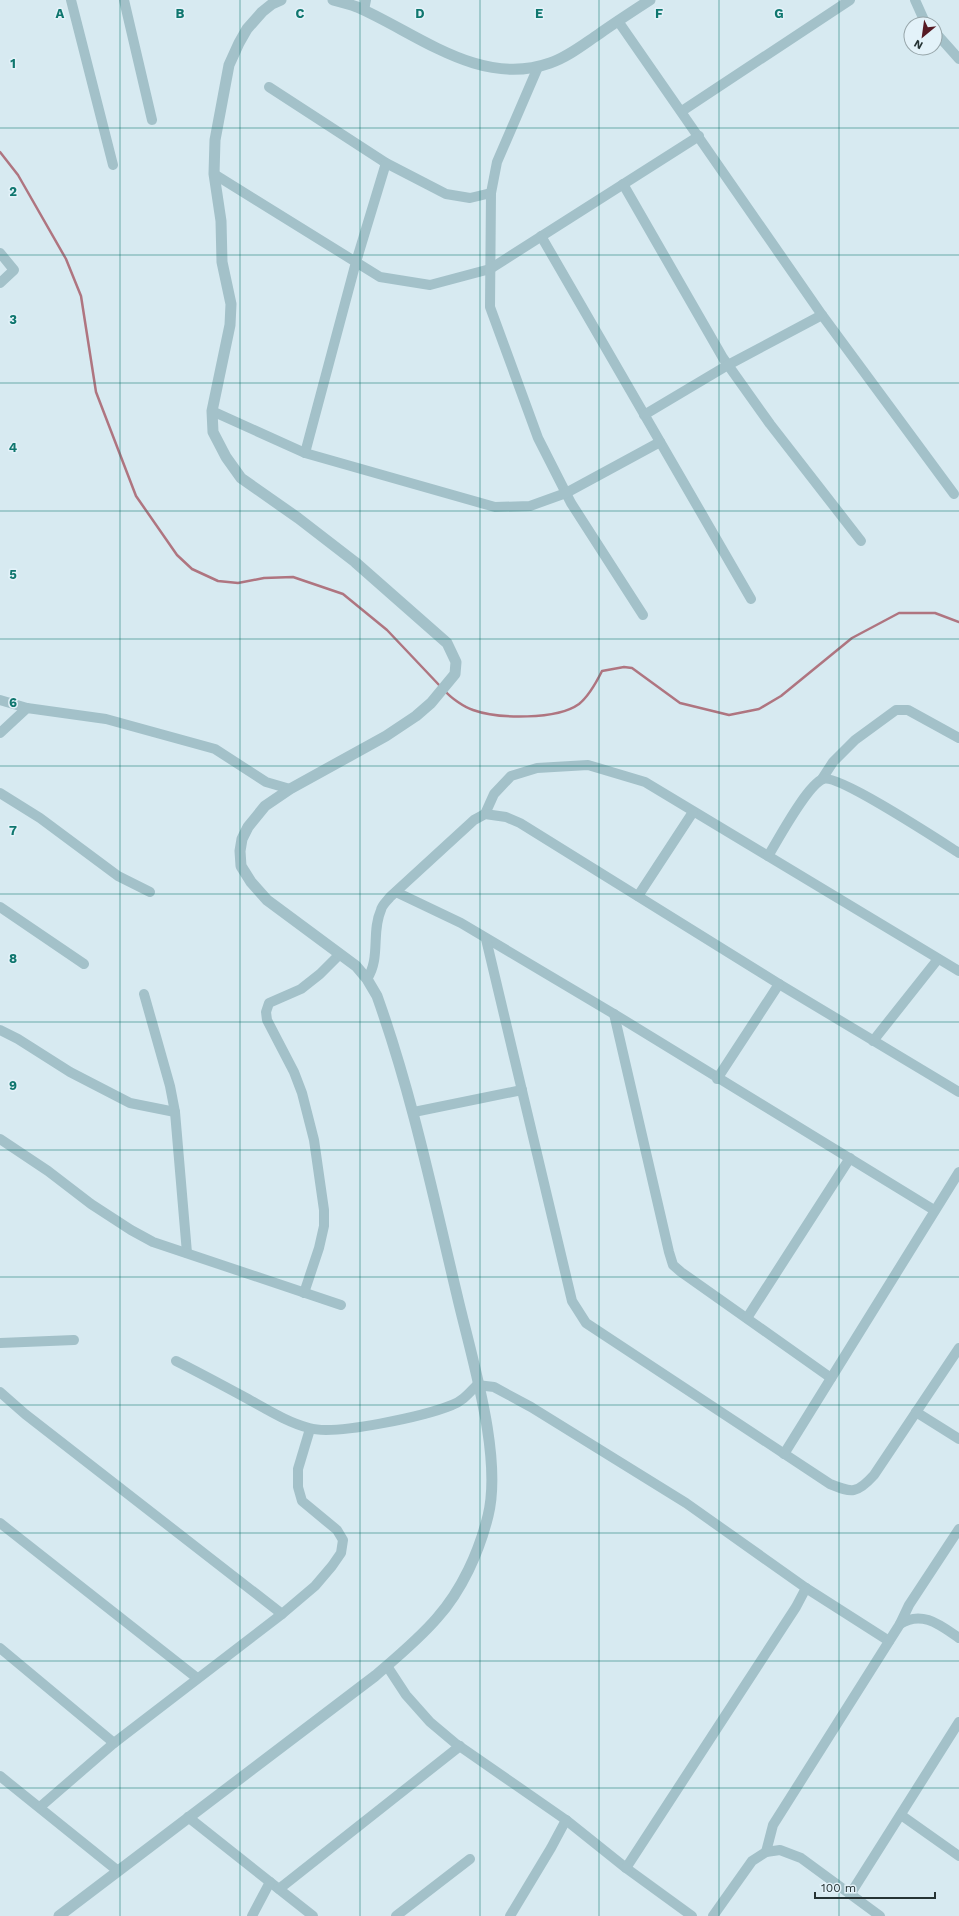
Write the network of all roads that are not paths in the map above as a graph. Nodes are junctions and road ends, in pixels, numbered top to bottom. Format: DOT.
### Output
graph roads {
  1 [pos="71,0"];
  2 [pos="124,0"];
  3 [pos="282,0"];
  4 [pos="333,0"];
  5 [pos="850,0"];
  6 [pos="915,0"];
  7 [pos="645,2"];
  8 [pos="365,5"];
  9 [pos="924,16"];
  10 [pos="618,21"];
  11 [pos="943,41"];
  12 [pos="959,60"];
  13 [pos="538,67"];
  14 [pos="269,87"];
  15 [pos="682,111"];
  16 [pos="152,120"];
  17 [pos="699,136"];
  18 [pos="386,163"];
  19 [pos="113,165"];
  20 [pos="214,174"];
  21 [pos="623,184"];
  22 [pos="491,193"];
  23 [pos="541,236"];
  24 [pos="0,253"];
  25 [pos="356,262"];
  26 [pos="490,269"];
  27 [pos="0,284"];
  28 [pos="822,315"];
  29 [pos="728,365"];
  30 [pos="212,411"];
  31 [pos="644,415"];
  32 [pos="660,442"];
  33 [pos="305,453"];
  34 [pos="566,493"];
  35 [pos="954,494"];
  36 [pos="861,541"];
  37 [pos="751,599"];
  38 [pos="643,615"];
  39 [pos="0,700"];
  40 [pos="27,708"];
  41 [pos="0,733"];
  42 [pos="959,738"];
  43 [pos="822,779"];
  44 [pos="290,789"];
  45 [pos="0,793"];
  46 [pos="692,812"];
  47 [pos="486,814"];
  48 [pos="959,853"];
  49 [pos="768,856"];
  50 [pos="150,892"];
  51 [pos="396,892"];
  52 [pos="638,896"];
  53 [pos="0,907"];
  54 [pos="486,939"];
  55 [pos="340,954"];
  56 [pos="938,959"];
  57 [pos="84,964"];
  58 [pos="959,971"];
  59 [pos="367,979"];
  60 [pos="779,984"];
  61 [pos="144,994"];
  62 [pos="614,1014"];
  63 [pos="0,1030"];
  64 [pos="873,1041"];
  65 [pos="717,1079"];
  66 [pos="522,1090"];
  67 [pos="959,1092"];
  68 [pos="175,1112"];
  69 [pos="414,1112"];
  70 [pos="0,1139"];
  71 [pos="850,1158"];
  72 [pos="959,1172"];
  73 [pos="934,1210"];
  74 [pos="187,1253"];
  75 [pos="304,1293"];
  76 [pos="341,1305"];
  77 [pos="747,1318"];
  78 [pos="74,1340"];
  79 [pos="0,1343"];
  80 [pos="959,1348"];
  81 [pos="176,1361"];
  82 [pos="830,1378"];
  83 [pos="477,1385"];
  84 [pos="0,1392"];
  85 [pos="916,1412"];
  86 [pos="310,1429"];
  87 [pos="959,1439"];
  88 [pos="784,1454"];
  89 [pos="0,1523"];
  90 [pos="959,1529"];
  91 [pos="806,1588"];
  92 [pos="282,1614"];
  93 [pos="900,1624"];
  94 [pos="959,1638"];
  95 [pos="889,1641"];
  96 [pos="0,1648"];
  97 [pos="387,1666"];
  98 [pos="197,1678"];
  99 [pos="958,1728"];
  100 [pos="114,1743"];
  101 [pos="460,1746"];
  102 [pos="0,1776"];
  103 [pos="40,1807"];
  104 [pos="901,1815"];
  105 [pos="188,1817"];
  106 [pos="566,1820"];
  107 [pos="766,1852"];
  108 [pos="959,1856"];
  109 [pos="470,1859"];
  110 [pos="626,1868"];
  111 [pos="118,1871"];
  112 [pos="270,1882"];
  113 [pos="279,1889"];
  114 [pos="851,1893"];
  115 [pos="59,1916"];
  116 [pos="252,1916"];
  117 [pos="313,1916"];
  118 [pos="396,1916"];
  119 [pos="510,1916"];
  120 [pos="692,1916"];
  121 [pos="714,1916"];
  122 [pos="880,1916"];
  1 -- 19 [label="street"];
  2 -- 16 [label="street"];
  3 -- 20 [label="street"];
  4 -- 8 [label="street"];
  5 -- 15 [label="street"];
  6 -- 9 [label="street"];
  7 -- 10 [label="street"];
  8 -- 13 [label="street"];
  10 -- 13 [label="street"];
  10 -- 15 [label="street"];
  11 -- 12 [label="street"];
  13 -- 22 [label="street"];
  14 -- 18 [label="street"];
  15 -- 17 [label="street"];
  17 -- 21 [label="street"];
  17 -- 28 [label="street"];
  18 -- 22 [label="street"];
  18 -- 25 [label="street"];
  20 -- 25 [label="street"];
  20 -- 30 [label="street"];
  21 -- 23 [label="street"];
  21 -- 29 [label="street"];
  22 -- 26 [label="street"];
  23 -- 26 [label="street"];
  23 -- 31 [label="street"];
  24 -- 27 [label="street"];
  25 -- 26 [label="street"];
  25 -- 33 [label="street"];
  26 -- 34 [label="street"];
  28 -- 29 [label="street"];
  28 -- 35 [label="street"];
  29 -- 31 [label="street"];
  29 -- 36 [label="street"];
  30 -- 33 [label="street"];
  30 -- 44 [label="street"];
  31 -- 32 [label="street"];
  32 -- 34 [label="street"];
  32 -- 37 [label="street"];
  33 -- 34 [label="street"];
  34 -- 38 [label="street"];
  39 -- 40 [label="street"];
  40 -- 41 [label="street"];
  40 -- 44 [label="street"];
  42 -- 43 [label="street"];
  43 -- 48 [label="street"];
  43 -- 49 [label="street"];
  44 -- 55 [label="street"];
  45 -- 50 [label="street"];
  46 -- 47 [label="street"];
  46 -- 49 [label="street"];
  46 -- 52 [label="street"];
  47 -- 51 [label="street"];
  47 -- 52 [label="street"];
  49 -- 56 [label="street"];
  51 -- 54 [label="street"];
  51 -- 59 [label="street"];
  52 -- 60 [label="street"];
  53 -- 57 [label="street"];
  54 -- 62 [label="street"];
  54 -- 66 [label="street"];
  55 -- 59 [label="street"];
  55 -- 75 [label="street"];
  56 -- 58 [label="street"];
  56 -- 64 [label="street"];
  59 -- 69 [label="street"];
  60 -- 64 [label="street"];
  60 -- 65 [label="street"];
  61 -- 68 [label="street"];
  62 -- 65 [label="street"];
  62 -- 77 [label="street"];
  63 -- 68 [label="street"];
  64 -- 67 [label="street"];
  65 -- 71 [label="street"];
  66 -- 69 [label="street"];
  66 -- 88 [label="street"];
  68 -- 74 [label="street"];
  69 -- 83 [label="street"];
  70 -- 74 [label="street"];
  71 -- 73 [label="street"];
  71 -- 77 [label="street"];
  72 -- 73 [label="street"];
  73 -- 82 [label="street"];
  74 -- 75 [label="street"];
  75 -- 76 [label="street"];
  77 -- 82 [label="street"];
  78 -- 79 [label="street"];
  80 -- 85 [label="street"];
  81 -- 86 [label="street"];
  82 -- 88 [label="street"];
  83 -- 86 [label="street"];
  83 -- 91 [label="street"];
  83 -- 97 [label="street"];
  84 -- 92 [label="street"];
  85 -- 87 [label="street"];
  85 -- 88 [label="street"];
  86 -- 92 [label="street"];
  89 -- 98 [label="street"];
  90 -- 93 [label="street"];
  91 -- 95 [label="street"];
  91 -- 110 [label="street"];
  92 -- 98 [label="street"];
  93 -- 94 [label="street"];
  93 -- 95 [label="street"];
  95 -- 107 [label="street"];
  96 -- 100 [label="street"];
  97 -- 101 [label="street"];
  97 -- 105 [label="street"];
  98 -- 100 [label="street"];
  99 -- 104 [label="street"];
  100 -- 103 [label="street"];
  101 -- 106 [label="street"];
  101 -- 113 [label="street"];
  102 -- 103 [label="street"];
  103 -- 111 [label="street"];
  104 -- 108 [label="street"];
  104 -- 114 [label="street"];
  105 -- 111 [label="street"];
  105 -- 112 [label="street"];
  106 -- 110 [label="street"];
  106 -- 119 [label="street"];
  107 -- 114 [label="street"];
  107 -- 121 [label="street"];
  109 -- 118 [label="street"];
  110 -- 120 [label="street"];
  111 -- 115 [label="street"];
  112 -- 113 [label="street"];
  112 -- 116 [label="street"];
  113 -- 117 [label="street"];
  114 -- 122 [label="street"];
}
